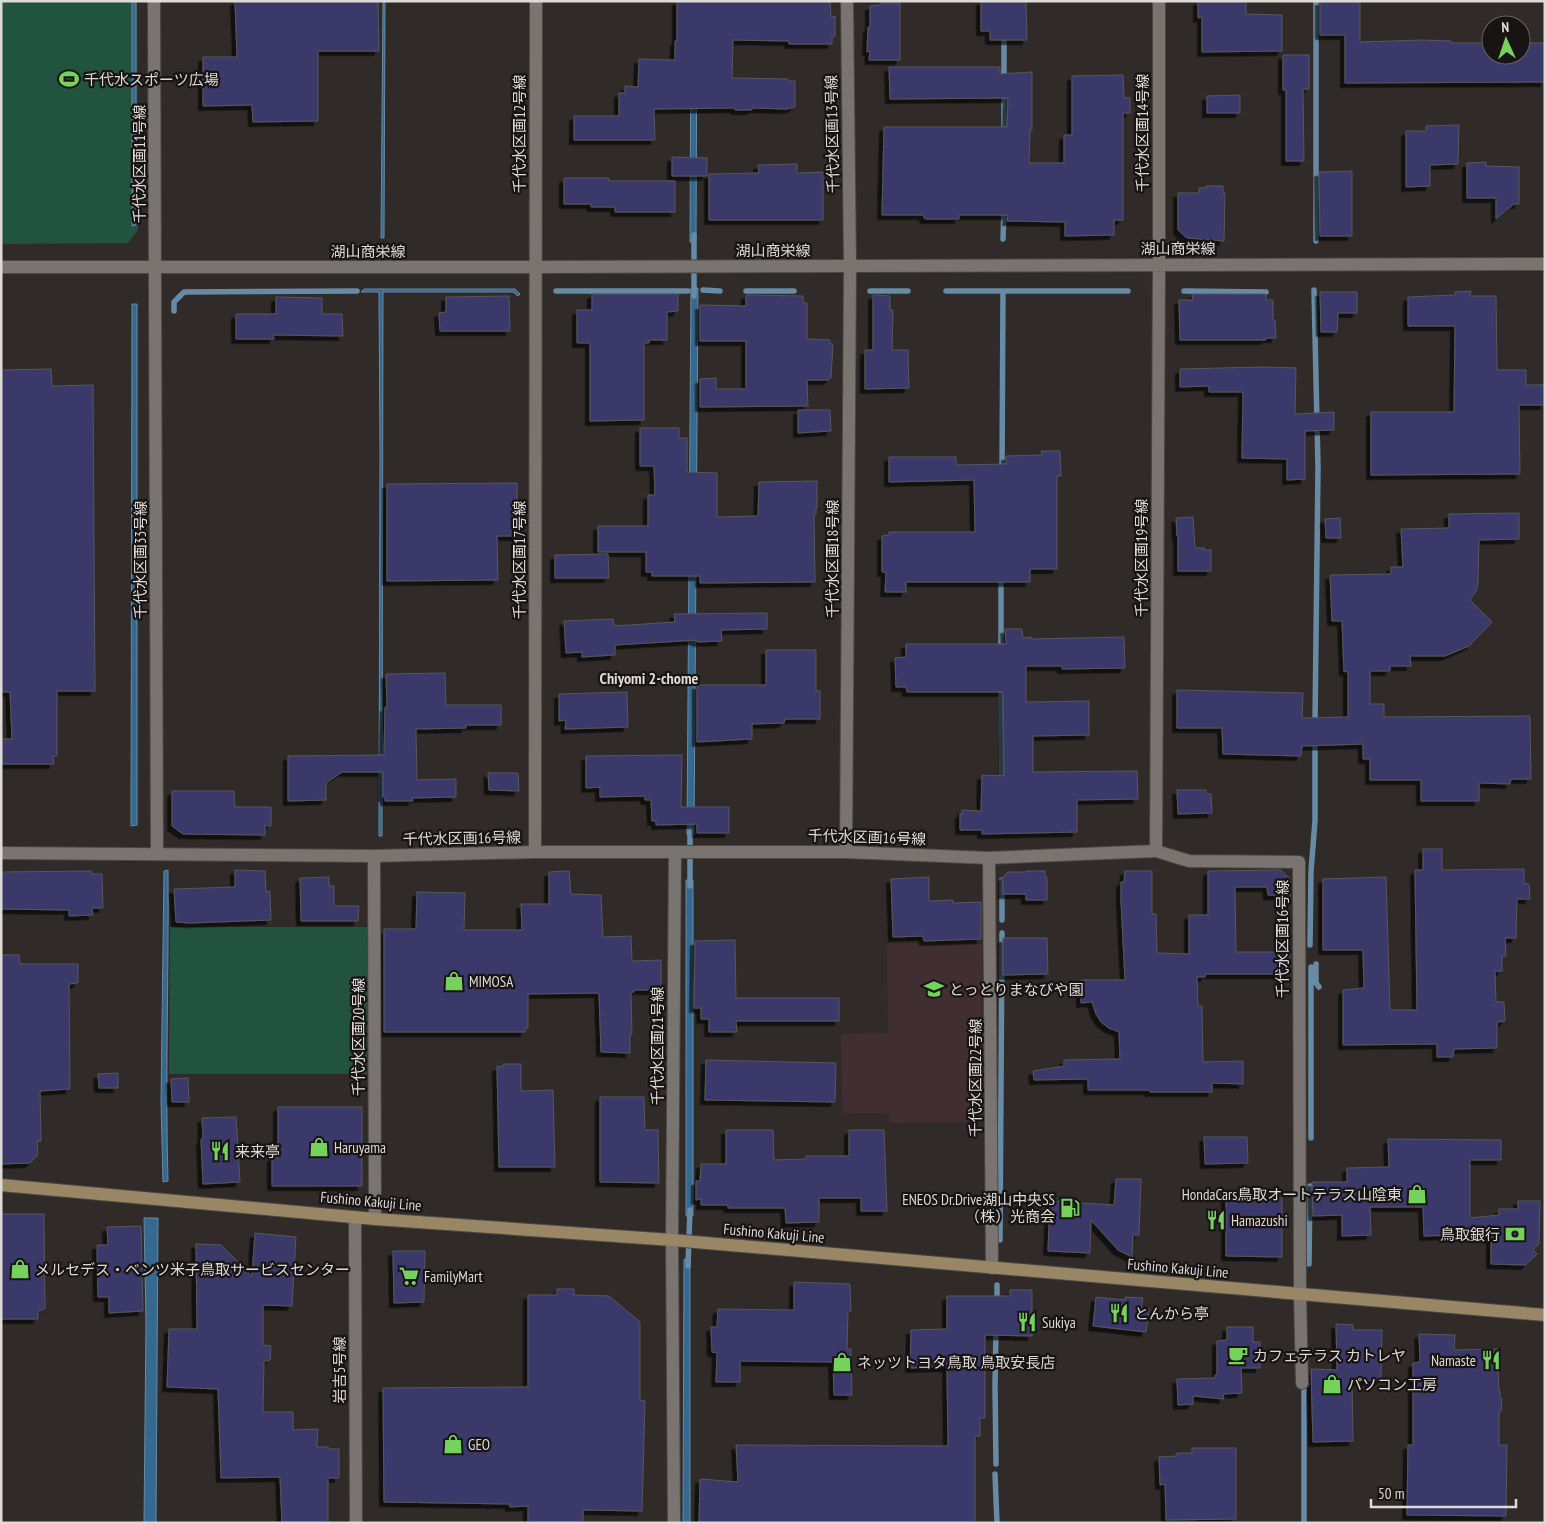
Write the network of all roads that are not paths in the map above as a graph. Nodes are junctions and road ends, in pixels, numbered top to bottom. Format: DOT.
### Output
graph roads {
  1 [pos="154,1"];
  2 [pos="536,1"];
  3 [pos="847,1"];
  4 [pos="1158,1"];
  5 [pos="1545,264"];
  6 [pos="1159,265"];
  7 [pos="850,266"];
  8 [pos="1,267"];
  9 [pos="156,267"];
  10 [pos="535,267"];
  11 [pos="535,852"];
  12 [pos="675,852"];
  13 [pos="846,852"];
  14 [pos="1156,852"];
  15 [pos="1,853"];
  16 [pos="157,853"];
  17 [pos="374,856"];
  18 [pos="989,858"];
  19 [pos="1,1185"];
  20 [pos="355,1217"];
  21 [pos="375,1219"];
  22 [pos="672,1240"];
  23 [pos="992,1268"];
  24 [pos="1300,1294"];
  25 [pos="1545,1315"];
  26 [pos="1302,1384"];
  27 [pos="356,1523"];
  28 [pos="674,1523"];
  1 -- 9 [label="street, 千代水区画11号線"];
  2 -- 10 [label="street, 千代水区画12号線"];
  3 -- 7 [label="street, 千代水区画13号線"];
  4 -- 6 [label="street, 千代水区画14号線"];
  5 -- 6 [label="street, 湖山商栄線"];
  6 -- 7 [label="street, 湖山商栄線"];
  6 -- 14 [label="street, 千代水区画19号線"];
  7 -- 10 [label="street, 湖山商栄線"];
  7 -- 13 [label="street, 千代水区画18号線"];
  8 -- 9 [label="street, 湖山商栄線"];
  9 -- 10 [label="street, 湖山商栄線"];
  9 -- 16 [label="street, 千代水区画33号線"];
  10 -- 11 [label="street, 千代水区画17号線"];
  11 -- 12 [label="street, 千代水区画16号線"];
  11 -- 17 [label="street, 千代水区画16号線"];
  12 -- 13 [label="street, 千代水区画16号線"];
  12 -- 22 [label="street, 千代水区画21号線"];
  13 -- 18 [label="street, 千代水区画16号線"];
  14 -- 18 [label="street, 千代水区画16号線"];
  14 -- 24 [label="street, 千代水区画16号線"];
  15 -- 16 [label="street, 千代水区画16号線"];
  16 -- 17 [label="street, 千代水区画16号線"];
  17 -- 21 [label="street, 千代水区画20号線"];
  18 -- 23 [label="street, 千代水区画22号線"];
  19 -- 20 [label="main road, Fushino Kakuji Line"];
  20 -- 21 [label="main road, Fushino Kakuji Line"];
  20 -- 27 [label="street, 岩吉5号線"];
  21 -- 22 [label="main road, Fushino Kakuji Line"];
  22 -- 23 [label="main road, Fushino Kakuji Line"];
  22 -- 28 [label="street, 千代水区画21号線"];
  23 -- 24 [label="main road, Fushino Kakuji Line"];
  24 -- 25 [label="main road, Fushino Kakuji Line"];
  24 -- 26 [label="street"];
}
